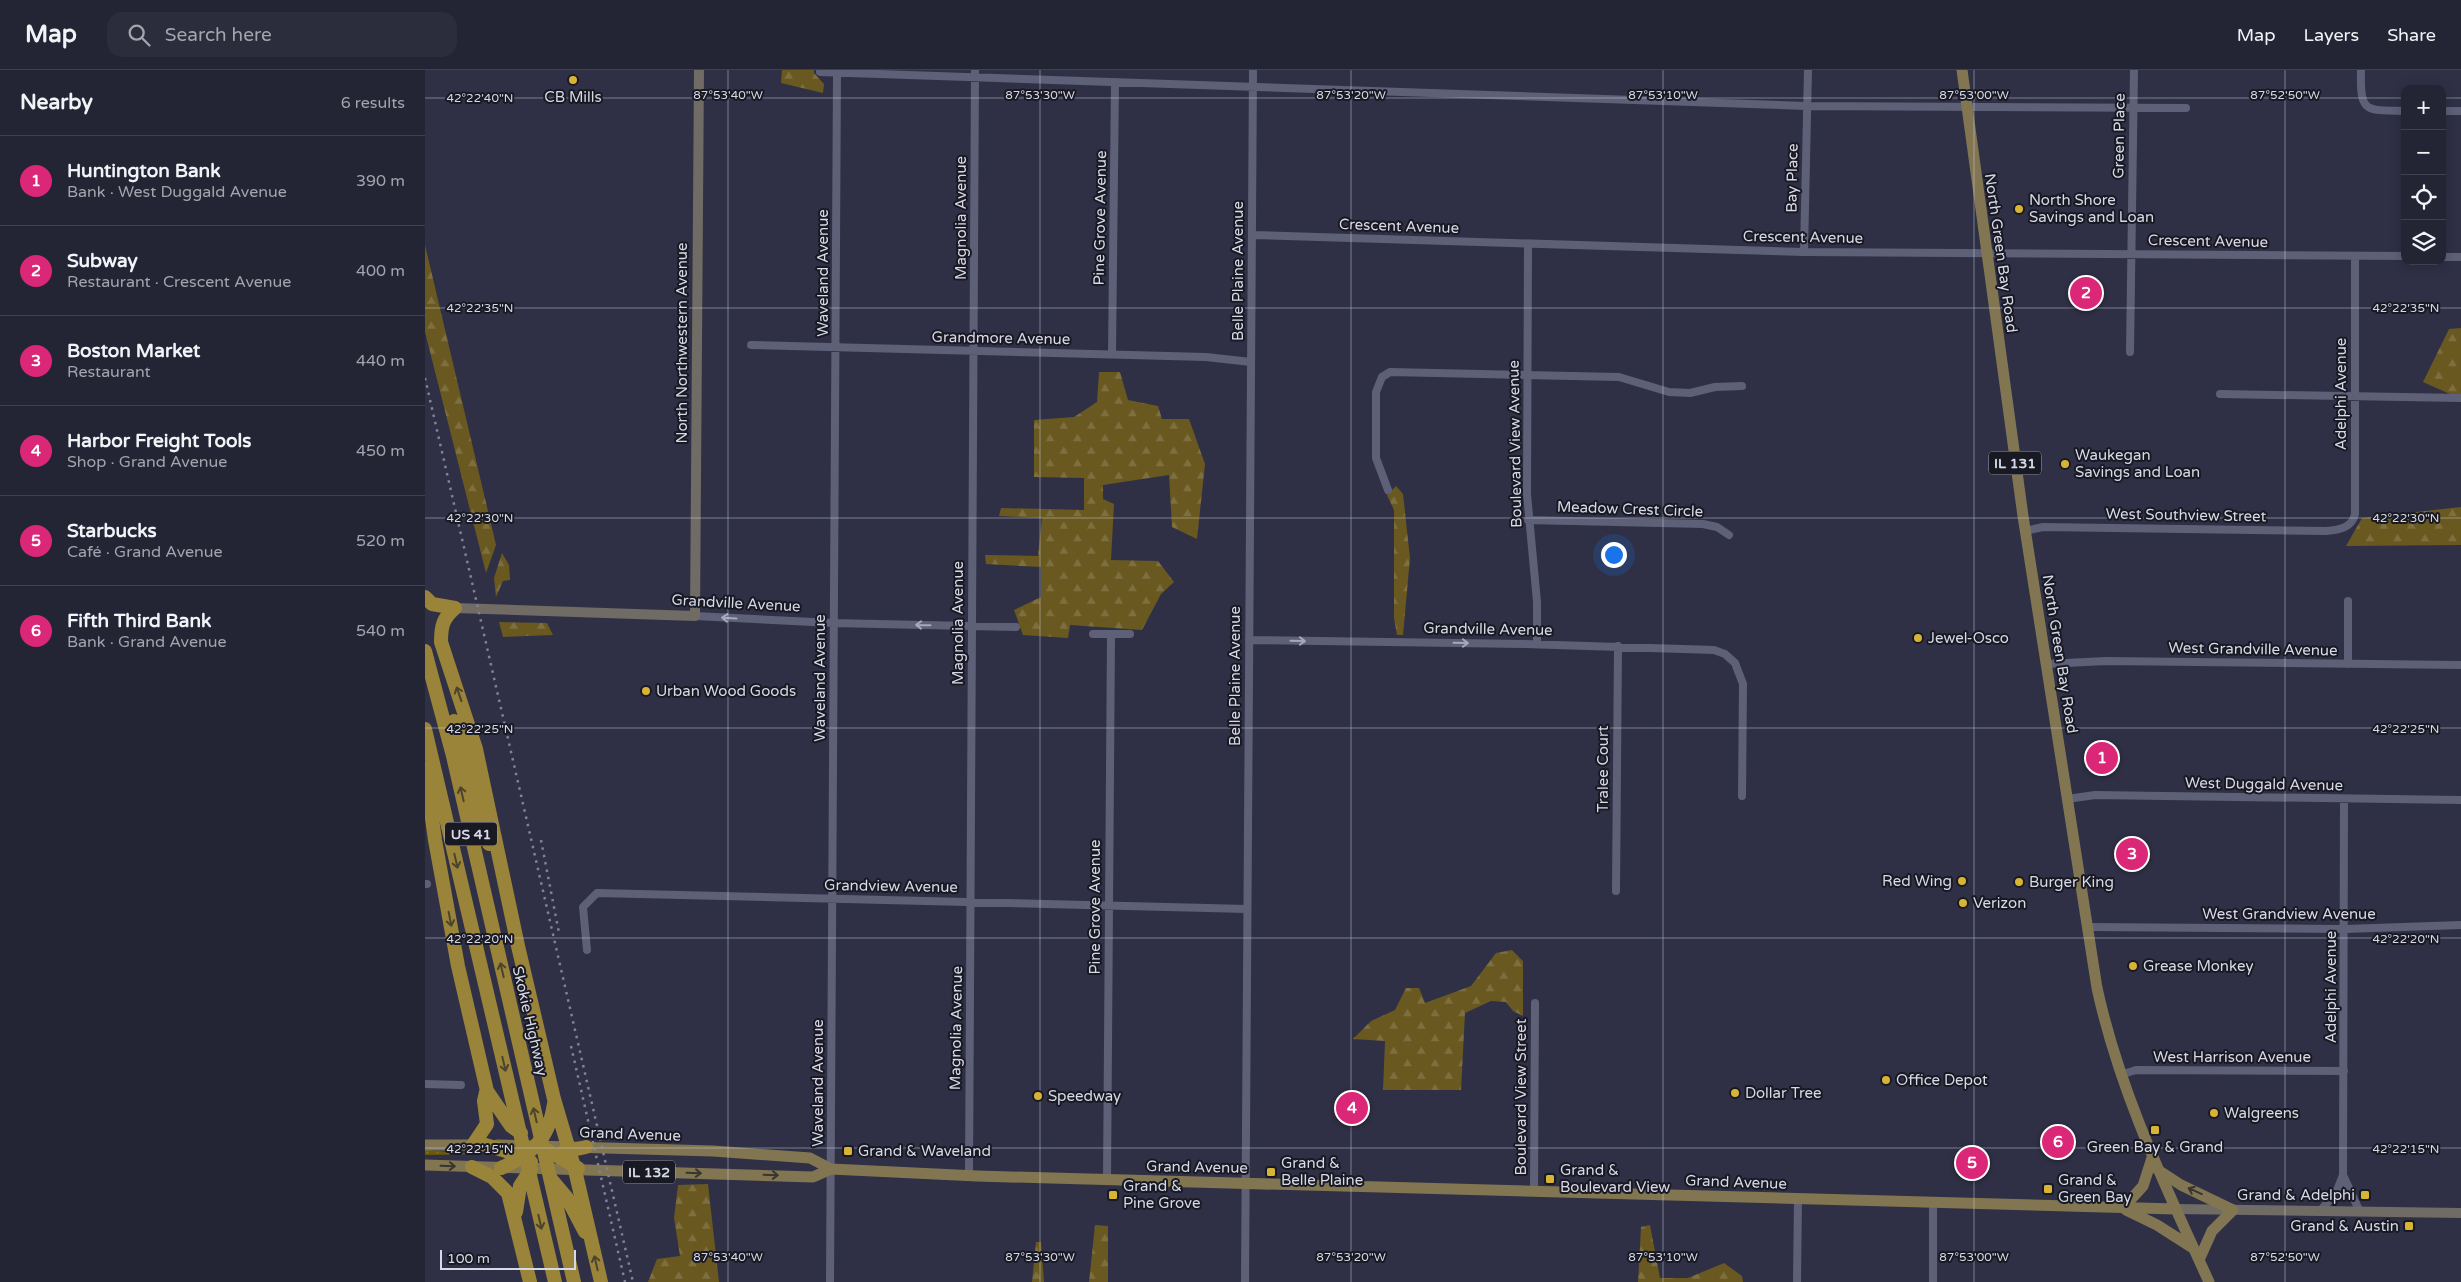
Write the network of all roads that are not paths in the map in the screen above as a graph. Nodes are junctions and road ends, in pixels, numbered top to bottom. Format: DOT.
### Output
graph roads {
  1 [pos="699,70"];
  2 [pos="1253,70"];
  3 [pos="1809,70"];
  4 [pos="1962,70"];
  5 [pos="2134,70"];
  6 [pos="2361,70"];
  7 [pos="820,72"];
  8 [pos="837,74"];
  9 [pos="975,74"];
  10 [pos="1115,82"];
  11 [pos="1253,86"];
  12 [pos="1807,106"];
  13 [pos="1967,107"];
  14 [pos="2186,108"];
  15 [pos="2133,109"];
  16 [pos="2401,111"];
  17 [pos="2446,111"];
  18 [pos="2461,111"];
  19 [pos="1252,235"];
  20 [pos="1527,244"];
  21 [pos="1804,252"];
  22 [pos="1985,252"];
  23 [pos="2131,254"];
  24 [pos="2355,256"];
  25 [pos="2401,256"];
  26 [pos="2446,257"];
  27 [pos="2461,257"];
  28 [pos="751,345"];
  29 [pos="836,348"];
  30 [pos="973,352"];
  31 [pos="2130,352"];
  32 [pos="1112,354"];
  33 [pos="1251,362"];
  34 [pos="1527,374"];
  35 [pos="1742,386"];
  36 [pos="2220,394"];
  37 [pos="2355,396"];
  38 [pos="2461,398"];
  39 [pos="1388,490"];
  40 [pos="1528,520"];
  41 [pos="2345,527"];
  42 [pos="2025,531"];
  43 [pos="1729,535"];
  44 [pos="425,597"];
  45 [pos="2348,601"];
  46 [pos="455,608"];
  47 [pos="695,616"];
  48 [pos="833,623"];
  49 [pos="972,626"];
  50 [pos="1016,627"];
  51 [pos="1093,634"];
  52 [pos="1111,634"];
  53 [pos="1130,634"];
  54 [pos="1249,640"];
  55 [pos="425,643"];
  56 [pos="1537,644"];
  57 [pos="1618,646"];
  58 [pos="425,651"];
  59 [pos="2046,664"];
  60 [pos="2348,664"];
  61 [pos="2461,665"];
  62 [pos="425,729"];
  63 [pos="425,768"];
  64 [pos="1742,796"];
  65 [pos="2067,799"];
  66 [pos="2344,799"];
  67 [pos="2461,800"];
  68 [pos="1616,891"];
  69 [pos="833,898"];
  70 [pos="971,902"];
  71 [pos="1108,906"];
  72 [pos="1247,910"];
  73 [pos="2461,925"];
  74 [pos="2088,927"];
  75 [pos="2345,929"];
  76 [pos="518,946"];
  77 [pos="587,950"];
  78 [pos="1535,1003"];
  79 [pos="2344,1070"];
  80 [pos="2120,1075"];
  81 [pos="425,1084"];
  82 [pos="461,1085"];
  83 [pos="487,1091"];
  84 [pos="554,1099"];
  85 [pos="425,1145"];
  86 [pos="477,1145"];
  87 [pos="538,1146"];
  88 [pos="586,1147"];
  89 [pos="569,1148"];
  90 [pos="553,1155"];
  91 [pos="521,1157"];
  92 [pos="2153,1158"];
  93 [pos="425,1165"];
  94 [pos="472,1167"];
  95 [pos="536,1167"];
  96 [pos="501,1168"];
  97 [pos="831,1168"];
  98 [pos="578,1169"];
  99 [pos="2158,1170"];
  100 [pos="2343,1175"];
  101 [pos="969,1176"];
  102 [pos="1107,1180"];
  103 [pos="1245,1183"];
  104 [pos="1534,1190"];
  105 [pos="1798,1198"];
  106 [pos="1933,1202"];
  107 [pos="2123,1208"];
  108 [pos="2175,1209"];
  109 [pos="2233,1210"];
  110 [pos="2320,1211"];
  111 [pos="2360,1212"];
  112 [pos="2461,1213"];
  113 [pos="515,1215"];
  114 [pos="592,1244"];
  115 [pos="2194,1248"];
  116 [pos="2199,1260"];
  117 [pos="531,1282"];
  118 [pos="555,1282"];
  119 [pos="574,1282"];
  120 [pos="601,1282"];
  121 [pos="830,1282"];
  122 [pos="1245,1282"];
  123 [pos="1797,1282"];
  124 [pos="1933,1282"];
  125 [pos="2209,1282"];
  1 -- 47 [label="street, North Northwestern Avenue"];
  2 -- 11 [label="street, Belle Plaine Avenue"];
  3 -- 12 [label="street, Bay Place"];
  4 -- 13 [label="main road, North Green Bay Road / IL 131"];
  5 -- 15 [label="street, Green Place"];
  6 -- 16 [label="street"];
  7 -- 8 [label="street"];
  8 -- 9 [label="street"];
  8 -- 29 [label="street, Waveland Avenue"];
  9 -- 10 [label="street"];
  9 -- 30 [label="street, Magnolia Avenue"];
  10 -- 11 [label="street"];
  10 -- 32 [label="street, Pine Grove Avenue"];
  11 -- 12 [label="street"];
  11 -- 19 [label="street, Belle Plaine Avenue"];
  12 -- 13 [label="street"];
  12 -- 21 [label="street, Bay Place"];
  13 -- 15 [label="street"];
  13 -- 22 [label="main road, North Green Bay Road / IL 131"];
  14 -- 15 [label="street"];
  15 -- 23 [label="street, Green Place"];
  17 -- 18 [label="street"];
  19 -- 20 [label="street, Crescent Avenue"];
  19 -- 33 [label="street, Belle Plaine Avenue"];
  20 -- 21 [label="street, Crescent Avenue"];
  20 -- 34 [label="street, Boulevard View Avenue"];
  21 -- 22 [label="street, Crescent Avenue"];
  22 -- 23 [label="street, Crescent Avenue"];
  22 -- 42 [label="main road, North Green Bay Road / IL 131"];
  23 -- 24 [label="street, Crescent Avenue"];
  23 -- 31 [label="street, Green Place"];
  24 -- 25 [label="street, Crescent Avenue"];
  24 -- 37 [label="street, Adelphi Avenue"];
  26 -- 27 [label="street"];
  28 -- 29 [label="street, Grandmore Avenue"];
  29 -- 30 [label="street, Grandmore Avenue"];
  29 -- 48 [label="street, Waveland Avenue"];
  30 -- 32 [label="street, Grandmore Avenue"];
  30 -- 49 [label="street, Magnolia Avenue"];
  32 -- 33 [label="street, Grandmore Avenue"];
  33 -- 54 [label="street, Belle Plaine Avenue"];
  34 -- 35 [label="street"];
  34 -- 39 [label="street"];
  34 -- 40 [label="street, Boulevard View Avenue"];
  36 -- 37 [label="street"];
  37 -- 38 [label="street"];
  37 -- 41 [label="street, Adelphi Avenue"];
  40 -- 43 [label="street, Meadow Crest Circle"];
  40 -- 56 [label="street, Boulevard View Avenue"];
  41 -- 42 [label="street, West Southview Street"];
  42 -- 59 [label="main road, North Green Bay Road / IL 131"];
  44 -- 46 [label="highway"];
  45 -- 60 [label="street"];
  46 -- 47 [label="street, Grandville Avenue"];
  76 -- 46 [label="highway, one-way"];
  48 -- 47 [label="street, Grandville Avenue, one-way"];
  49 -- 48 [label="street, Grandville Avenue, one-way"];
  48 -- 69 [label="street, Waveland Avenue"];
  49 -- 50 [label="street, Grandville Avenue"];
  49 -- 70 [label="street, Magnolia Avenue"];
  51 -- 52 [label="street"];
  52 -- 53 [label="street"];
  52 -- 71 [label="street, Pine Grove Avenue"];
  54 -- 56 [label="street, Grandville Avenue, one-way"];
  54 -- 72 [label="street, Belle Plaine Avenue"];
  55 -- 76 [label="highway"];
  56 -- 57 [label="street, Grandville Avenue"];
  57 -- 64 [label="street, Grandville Avenue"];
  57 -- 68 [label="street, Tralee Court"];
  119 -- 58 [label="highway, Skokie Highway / US 41, one-way"];
  59 -- 60 [label="street, West Grandville Avenue"];
  59 -- 65 [label="main road, North Green Bay Road / IL 131"];
  60 -- 61 [label="street, West Grandville Avenue"];
  62 -- 118 [label="highway, US 41, one-way"];
  63 -- 83 [label="highway, one-way"];
  65 -- 66 [label="street, West Duggald Avenue"];
  65 -- 74 [label="main road, North Green Bay Road / IL 131"];
  66 -- 67 [label="street, West Duggald Avenue"];
  66 -- 75 [label="street, Adelphi Avenue"];
  69 -- 70 [label="street, Grandview Avenue"];
  69 -- 77 [label="street, Grandview Avenue"];
  69 -- 97 [label="street, Waveland Avenue"];
  70 -- 71 [label="street, Grandview Avenue"];
  70 -- 101 [label="street, Magnolia Avenue"];
  71 -- 72 [label="street, Grandview Avenue"];
  71 -- 102 [label="street, Pine Grove Avenue"];
  72 -- 103 [label="street, Belle Plaine Avenue"];
  73 -- 75 [label="street, West Grandview Avenue"];
  74 -- 75 [label="street, West Grandview Avenue"];
  74 -- 80 [label="main road, North Green Bay Road / IL 131"];
  75 -- 79 [label="street, Adelphi Avenue"];
  76 -- 84 [label="highway"];
  78 -- 104 [label="street, Boulevard View Street"];
  79 -- 80 [label="street, West Harrison Avenue"];
  79 -- 100 [label="street, Adelphi Avenue"];
  80 -- 92 [label="main road, North Green Bay Road / IL 131"];
  81 -- 82 [label="street"];
  83 -- 86 [label="highway"];
  83 -- 87 [label="highway"];
  84 -- 87 [label="highway"];
  84 -- 89 [label="highway"];
  85 -- 86 [label="main road, Grand Avenue"];
  86 -- 87 [label="main road, Grand Avenue"];
  86 -- 91 [label="highway"];
  87 -- 89 [label="main road, Grand Avenue"];
  87 -- 90 [label="highway"];
  87 -- 91 [label="highway"];
  88 -- 89 [label="highway"];
  88 -- 97 [label="main road, Grand Avenue / IL 132"];
  89 -- 90 [label="highway"];
  89 -- 98 [label="highway"];
  90 -- 95 [label="highway"];
  90 -- 98 [label="highway"];
  91 -- 95 [label="highway"];
  91 -- 96 [label="highway"];
  92 -- 99 [label="main road, North Green Bay Road / IL 131"];
  92 -- 107 [label="main road"];
  93 -- 94 [label="main road, Grand Avenue / IL 132, one-way"];
  94 -- 96 [label="main road, Grand Avenue / IL 132"];
  94 -- 113 [label="highway"];
  95 -- 96 [label="main road, Grand Avenue / IL 132"];
  95 -- 98 [label="main road, Grand Avenue / IL 132"];
  95 -- 113 [label="highway"];
  95 -- 114 [label="highway"];
  98 -- 97 [label="main road, Grand Avenue / IL 132, one-way"];
  97 -- 101 [label="main road, Grand Avenue / IL 132"];
  97 -- 121 [label="street, Waveland Avenue"];
  98 -- 114 [label="highway"];
  99 -- 108 [label="main road, North Green Bay Road / IL 131"];
  109 -- 99 [label="main road, one-way"];
  100 -- 110 [label="street, Adelphi Avenue"];
  100 -- 111 [label="street, Adelphi Avenue"];
  101 -- 102 [label="main road, Grand Avenue / IL 132"];
  102 -- 103 [label="main road, Grand Avenue / IL 132"];
  103 -- 104 [label="main road, Grand Avenue / IL 132"];
  103 -- 122 [label="street, Belle Plaine Avenue"];
  104 -- 105 [label="main road, Grand Avenue / IL 132"];
  105 -- 106 [label="main road, Grand Avenue / IL 132"];
  105 -- 123 [label="street"];
  106 -- 107 [label="main road, Grand Avenue / IL 132"];
  106 -- 124 [label="street"];
  107 -- 108 [label="main road, Grand Avenue / IL 132"];
  107 -- 115 [label="main road"];
  108 -- 109 [label="street, Grand Avenue"];
  108 -- 115 [label="main road, North Green Bay Road"];
  109 -- 110 [label="street, Grand Avenue"];
  109 -- 116 [label="main road"];
  110 -- 111 [label="street, Grand Avenue"];
  111 -- 112 [label="street, Grand Avenue"];
  113 -- 117 [label="highway"];
  120 -- 114 [label="highway, one-way"];
  115 -- 116 [label="main road, North Green Bay Road"];
  116 -- 125 [label="main road, North Green Bay Road"];
}
